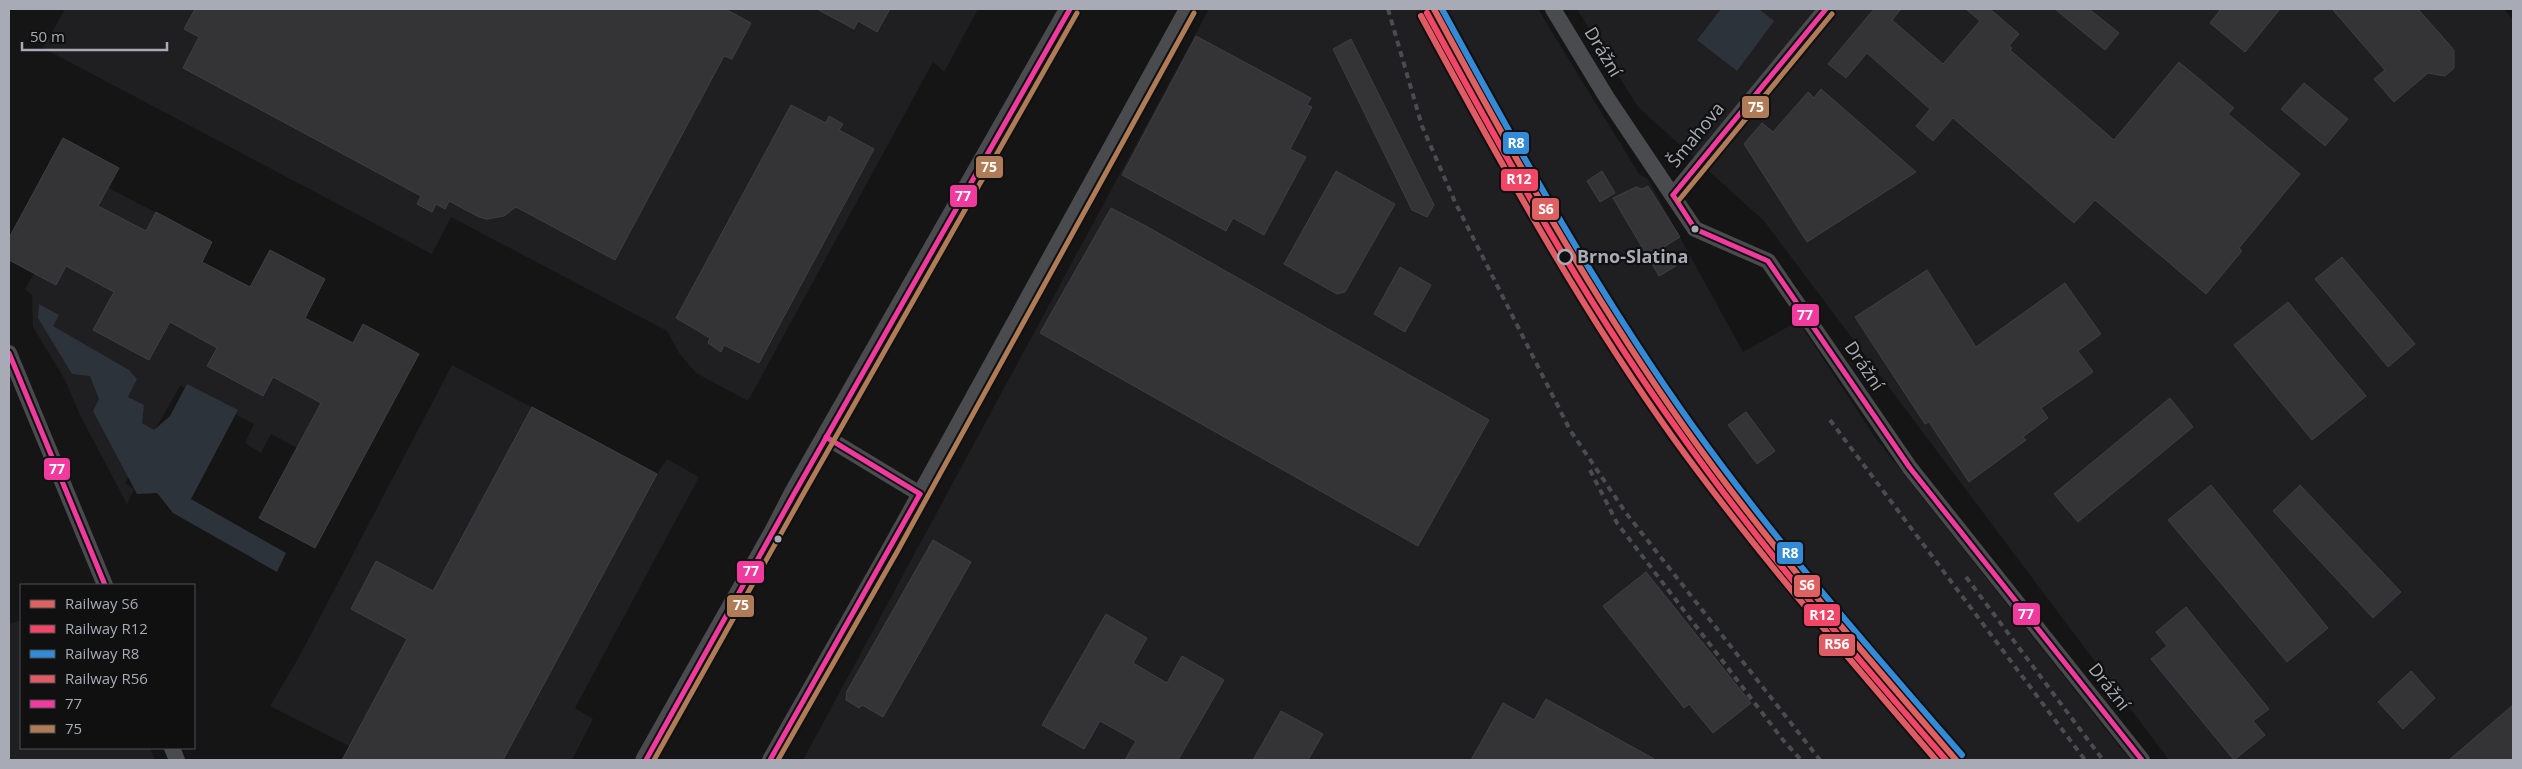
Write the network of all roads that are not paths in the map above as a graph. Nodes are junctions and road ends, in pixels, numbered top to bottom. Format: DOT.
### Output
graph roads {
  1 [pos="1070,9"];
  2 [pos="1187,9"];
  3 [pos="1553,9"];
  4 [pos="1826,9"];
  5 [pos="1673,195"];
  6 [pos="9,353"];
  7 [pos="826,437"];
  8 [pos="920,494"];
  9 [pos="105,584"];
  10 [pos="646,760"];
  11 [pos="770,760"];
  12 [pos="2142,760"];
  1 -- 7 [label="street"];
  2 -- 8 [label="street"];
  3 -- 5 [label="street, Drážní"];
  4 -- 5 [label="street, Šmahova"];
  5 -- 12 [label="street, Drážní"];
  6 -- 9 [label="street"];
  7 -- 8 [label="street"];
  7 -- 10 [label="street"];
  8 -- 11 [label="street"];
}
